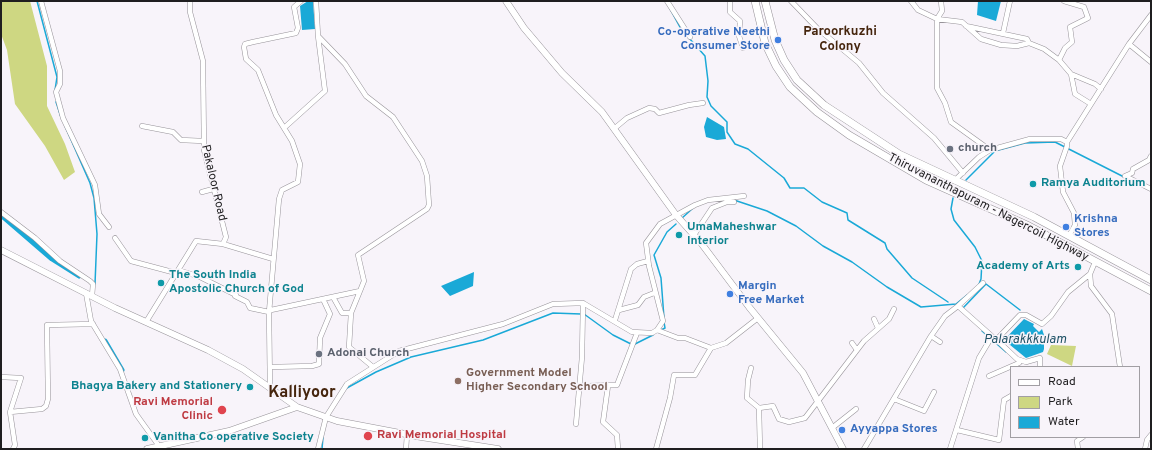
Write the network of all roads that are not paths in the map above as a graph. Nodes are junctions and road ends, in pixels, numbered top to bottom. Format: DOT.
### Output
graph roads {
  1 [pos="42,1"];
  2 [pos="190,1"];
  3 [pos="300,1"];
  4 [pos="316,1"];
  5 [pos="506,1"];
  6 [pos="667,1"];
  7 [pos="730,1"];
  8 [pos="755,1"];
  9 [pos="765,1"];
  10 [pos="791,1"];
  11 [pos="911,1"];
  12 [pos="941,1"];
  13 [pos="1010,1"];
  14 [pos="1064,1"];
  15 [pos="1151,15"];
  16 [pos="937,19"];
  17 [pos="966,26"];
  18 [pos="1003,34"];
  19 [pos="318,36"];
  20 [pos="690,37"];
  21 [pos="1029,43"];
  22 [pos="1129,44"];
  23 [pos="743,48"];
  24 [pos="1059,60"];
  25 [pos="1151,62"];
  26 [pos="1072,74"];
  27 [pos="1101,89"];
  28 [pos="704,104"];
  29 [pos="1091,104"];
  30 [pos="142,126"];
  31 [pos="284,128"];
  32 [pos="615,128"];
  33 [pos="203,141"];
  34 [pos="1066,146"];
  35 [pos="990,150"];
  36 [pos="1151,156"];
  37 [pos="963,173"];
  38 [pos="954,181"];
  39 [pos="213,189"];
  40 [pos="1151,189"];
  41 [pos="202,192"];
  42 [pos="744,196"];
  43 [pos="734,202"];
  44 [pos="1,212"];
  45 [pos="676,215"];
  46 [pos="109,227"];
  47 [pos="694,235"];
  48 [pos="1069,236"];
  49 [pos="115,238"];
  50 [pos="223,244"];
  51 [pos="1,250"];
  52 [pos="273,259"];
  53 [pos="648,261"];
  54 [pos="1095,262"];
  55 [pos="177,272"];
  56 [pos="1090,274"];
  57 [pos="1151,280"];
  58 [pos="983,283"];
  59 [pos="360,291"];
  60 [pos="1151,291"];
  61 [pos="86,293"];
  62 [pos="654,293"];
  63 [pos="92,296"];
  64 [pos="333,297"];
  65 [pos="323,299"];
  66 [pos="583,303"];
  67 [pos="958,306"];
  68 [pos="894,309"];
  69 [pos="618,310"];
  70 [pos="269,312"];
  71 [pos="351,313"];
  72 [pos="758,318"];
  73 [pos="874,319"];
  74 [pos="615,320"];
  75 [pos="146,322"];
  76 [pos="93,324"];
  77 [pos="878,328"];
  78 [pos="657,330"];
  79 [pos="637,333"];
  80 [pos="931,336"];
  81 [pos="998,338"];
  82 [pos="990,339"];
  83 [pos="940,342"];
  84 [pos="852,343"];
  85 [pos="711,348"];
  86 [pos="857,350"];
  87 [pos="1019,363"];
  88 [pos="1039,363"];
  89 [pos="1120,366"];
  90 [pos="271,367"];
  91 [pos="373,367"];
  92 [pos="1010,367"];
  93 [pos="751,368"];
  94 [pos="989,376"];
  95 [pos="1,377"];
  96 [pos="580,386"];
  97 [pos="608,386"];
  98 [pos="270,388"];
  99 [pos="934,392"];
  100 [pos="1010,397"];
  101 [pos="894,399"];
  102 [pos="818,402"];
  103 [pos="297,407"];
  104 [pos="759,408"];
  105 [pos="856,409"];
  106 [pos="10,412"];
  107 [pos="326,417"];
  108 [pos="576,424"];
  109 [pos="832,428"];
  110 [pos="957,430"];
  111 [pos="407,435"];
  112 [pos="1151,435"];
  113 [pos="1082,438"];
  114 [pos="162,448"];
  115 [pos="13,449"];
  116 [pos="147,449"];
  117 [pos="318,449"];
  118 [pos="406,449"];
  119 [pos="498,449"];
  120 [pos="618,449"];
  121 [pos="656,449"];
  122 [pos="760,449"];
  123 [pos="843,449"];
  124 [pos="864,449"];
  125 [pos="950,449"];
  126 [pos="1078,449"];
  127 [pos="1145,449"];
  1 -- 46 [label="street"];
  2 -- 33 [label="street, Pakaloor Road"];
  3 -- 31 [label="street"];
  4 -- 19 [label="street"];
  5 -- 32 [label="main road"];
  6 -- 20 [label="street"];
  7 -- 23 [label="street"];
  8 -- 54 [label="main road, Thiruvananthapuram - Nagercoil Highway"];
  9 -- 38 [label="main road, Thiruvananthapuram - Nagercoil Highway"];
  10 -- 37 [label="street"];
  11 -- 16 [label="street"];
  12 -- 16 [label="street"];
  13 -- 18 [label="street"];
  14 -- 24 [label="street"];
  15 -- 22 [label="street"];
  16 -- 17 [label="street"];
  16 -- 35 [label="street"];
  17 -- 18 [label="street"];
  17 -- 21 [label="street"];
  18 -- 21 [label="street"];
  19 -- 31 [label="street"];
  19 -- 59 [label="street"];
  21 -- 24 [label="street"];
  22 -- 25 [label="street"];
  22 -- 27 [label="street"];
  24 -- 26 [label="street"];
  26 -- 27 [label="street"];
  26 -- 29 [label="street"];
  27 -- 29 [label="street"];
  28 -- 32 [label="street"];
  29 -- 34 [label="street"];
  30 -- 33 [label="street"];
  31 -- 52 [label="street"];
  32 -- 45 [label="main road"];
  33 -- 39 [label="street, Pakaloor Road"];
  34 -- 35 [label="street"];
  34 -- 48 [label="street"];
  35 -- 37 [label="street"];
  36 -- 40 [label="street"];
  37 -- 38 [label="street"];
  38 -- 48 [label="main road, Thiruvananthapuram - Nagercoil Highway"];
  39 -- 41 [label="street"];
  39 -- 50 [label="street, Pakaloor Road"];
  42 -- 45 [label="street"];
  43 -- 47 [label="street"];
  44 -- 63 [label="street"];
  45 -- 47 [label="main road"];
  45 -- 53 [label="street"];
  47 -- 72 [label="main road"];
  48 -- 57 [label="main road, Thiruvananthapuram - Nagercoil Highway"];
  49 -- 55 [label="street"];
  50 -- 52 [label="street"];
  50 -- 55 [label="street"];
  51 -- 61 [label="main road"];
  52 -- 70 [label="street"];
  53 -- 62 [label="street"];
  53 -- 69 [label="street"];
  54 -- 56 [label="street"];
  54 -- 60 [label="main road, Thiruvananthapuram - Nagercoil Highway"];
  55 -- 70 [label="street"];
  55 -- 75 [label="street"];
  56 -- 81 [label="street"];
  56 -- 89 [label="street"];
  58 -- 67 [label="street"];
  59 -- 64 [label="street"];
  59 -- 71 [label="street"];
  61 -- 63 [label="main road"];
  61 -- 76 [label="street"];
  62 -- 69 [label="street"];
  62 -- 78 [label="street"];
  63 -- 75 [label="main road"];
  64 -- 65 [label="street"];
  64 -- 71 [label="street"];
  65 -- 70 [label="street"];
  65 -- 90 [label="street"];
  66 -- 74 [label="street"];
  66 -- 91 [label="street"];
  66 -- 96 [label="street"];
  67 -- 80 [label="street"];
  67 -- 82 [label="street"];
  68 -- 77 [label="street"];
  69 -- 74 [label="street"];
  70 -- 90 [label="street"];
  71 -- 91 [label="street"];
  72 -- 85 [label="street"];
  72 -- 102 [label="main road"];
  73 -- 77 [label="street"];
  74 -- 79 [label="street"];
  75 -- 98 [label="main road"];
  76 -- 106 [label="street"];
  76 -- 114 [label="street"];
  77 -- 86 [label="street"];
  78 -- 79 [label="street"];
  78 -- 85 [label="street"];
  79 -- 97 [label="street"];
  80 -- 83 [label="street"];
  80 -- 101 [label="street"];
  81 -- 82 [label="street"];
  81 -- 87 [label="street"];
  82 -- 110 [label="street"];
  84 -- 86 [label="street"];
  85 -- 121 [label="street"];
  86 -- 102 [label="street"];
  87 -- 88 [label="street"];
  90 -- 98 [label="street"];
  91 -- 107 [label="street"];
  92 -- 94 [label="street"];
  93 -- 104 [label="street"];
  95 -- 106 [label="street"];
  96 -- 97 [label="street"];
  96 -- 108 [label="street"];
  97 -- 120 [label="street"];
  98 -- 103 [label="main road"];
  99 -- 101 [label="street"];
  100 -- 110 [label="street"];
  101 -- 124 [label="street"];
  102 -- 104 [label="street"];
  102 -- 109 [label="main road"];
  103 -- 107 [label="main road"];
  103 -- 114 [label="main road"];
  104 -- 122 [label="street"];
  105 -- 109 [label="street"];
  106 -- 115 [label="street"];
  107 -- 111 [label="main road"];
  107 -- 117 [label="street"];
  109 -- 123 [label="main road"];
  110 -- 125 [label="street"];
  111 -- 118 [label="street"];
  111 -- 119 [label="main road"];
  112 -- 127 [label="street"];
  113 -- 126 [label="street"];
  114 -- 116 [label="main road"];
}
